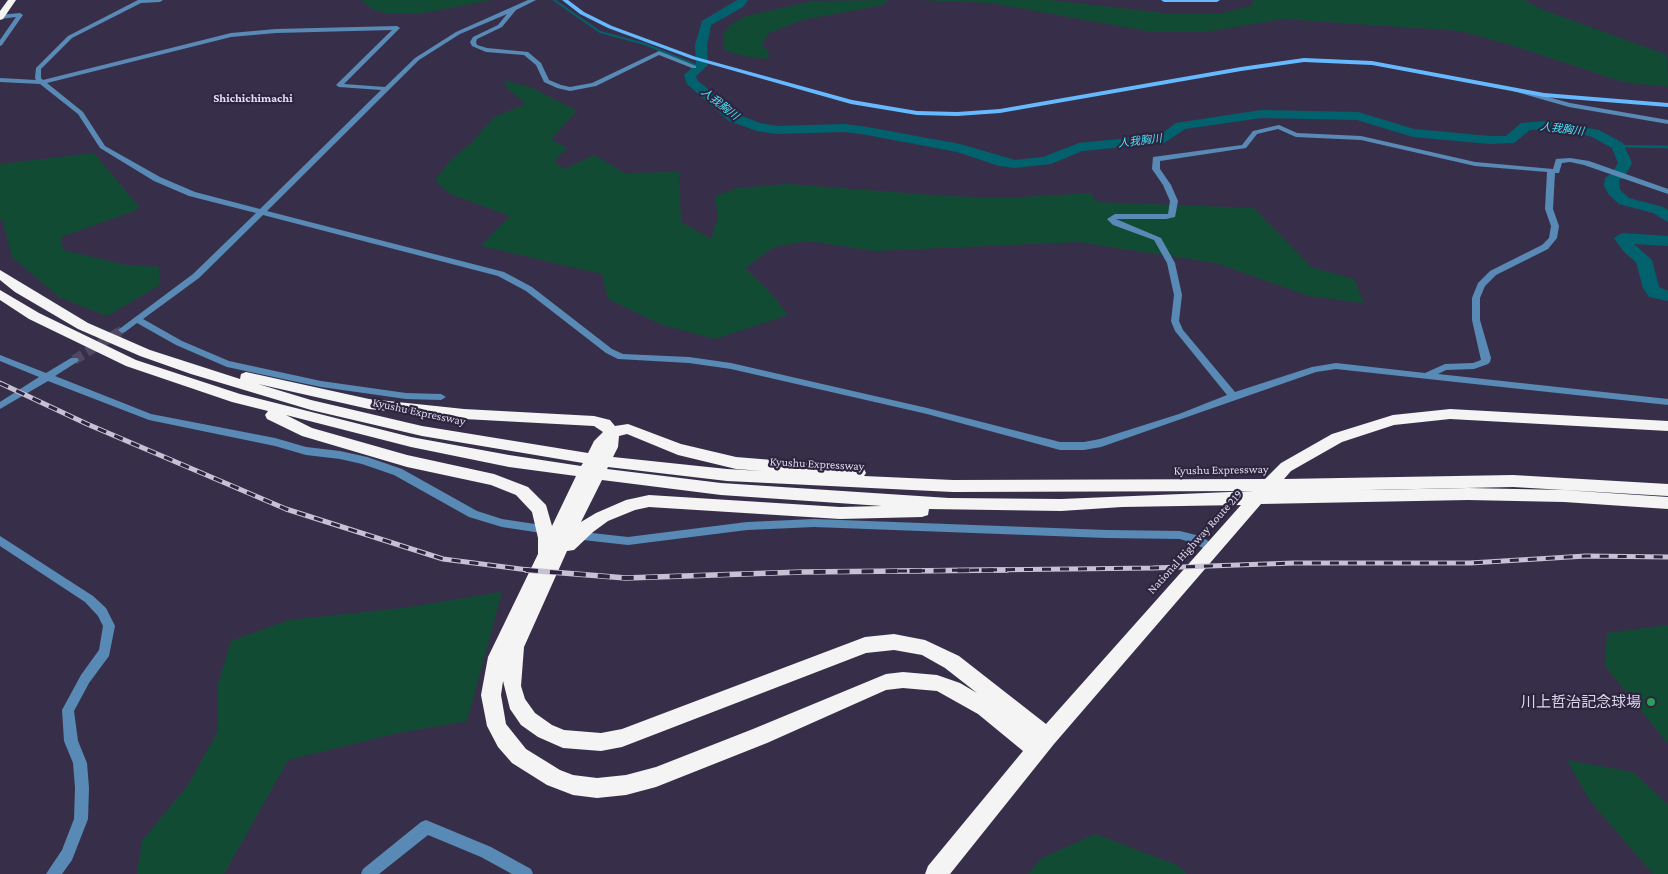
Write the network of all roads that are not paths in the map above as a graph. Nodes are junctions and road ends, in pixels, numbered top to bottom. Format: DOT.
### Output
graph roads {
  1 [pos="12,0"];
  2 [pos="160,0"];
  3 [pos="533,0"];
  4 [pos="565,0"];
  5 [pos="1164,0"];
  6 [pos="1217,0"];
  7 [pos="142,1"];
  8 [pos="514,8"];
  9 [pos="0,17"];
  10 [pos="0,44"];
  11 [pos="694,67"];
  12 [pos="0,80"];
  13 [pos="42,82"];
  14 [pos="387,89"];
  15 [pos="1514,90"];
  16 [pos="1668,105"];
  17 [pos="1668,122"];
  18 [pos="1550,171"];
  19 [pos="1668,192"];
  20 [pos="260,211"];
  21 [pos="0,274"];
  22 [pos="0,294"];
  23 [pos="138,320"];
  24 [pos="122,330"];
  25 [pos="145,353"];
  26 [pos="0,358"];
  27 [pos="74,360"];
  28 [pos="1428,375"];
  29 [pos="49,376"];
  30 [pos="1233,396"];
  31 [pos="441,397"];
  32 [pos="237,398"];
  33 [pos="1668,402"];
  34 [pos="0,406"];
  35 [pos="1668,426"];
  36 [pos="607,441"];
  37 [pos="953,486"];
  38 [pos="1668,490"];
  39 [pos="1297,491"];
  40 [pos="1209,493"];
  41 [pos="1668,503"];
  42 [pos="1061,505"];
  43 [pos="575,523"];
  44 [pos="0,540"];
  45 [pos="1207,553"];
  46 [pos="552,557"];
  47 [pos="529,601"];
  48 [pos="1042,744"];
  49 [pos="53,874"];
  50 [pos="368,874"];
  51 [pos="526,874"];
  52 [pos="936,874"];
  1 -- 9 [label="highway"];
  2 -- 7 [label="street"];
  3 -- 8 [label="street"];
  4 -- 15 [label="street"];
  5 -- 6 [label="street"];
  7 -- 13 [label="street"];
  8 -- 11 [label="street"];
  8 -- 14 [label="street"];
  9 -- 10 [label="street"];
  12 -- 13 [label="street"];
  13 -- 14 [label="street"];
  13 -- 20 [label="street"];
  14 -- 20 [label="street"];
  15 -- 16 [label="street"];
  15 -- 17 [label="street"];
  18 -- 19 [label="street"];
  18 -- 28 [label="street"];
  18 -- 30 [label="street"];
  20 -- 23 [label="street"];
  20 -- 30 [label="street"];
  21 -- 25 [label="highway, Kyushu Expressway"];
  22 -- 32 [label="highway, Kyushu Expressway"];
  23 -- 24 [label="street"];
  23 -- 31 [label="street"];
  25 -- 36 [label="highway"];
  25 -- 37 [label="highway, Kyushu Expressway"];
  26 -- 29 [label="street"];
  27 -- 29 [label="street"];
  28 -- 30 [label="street"];
  28 -- 33 [label="street"];
  29 -- 34 [label="street"];
  29 -- 45 [label="street"];
  32 -- 42 [label="highway, Kyushu Expressway"];
  32 -- 46 [label="highway"];
  35 -- 45 [label="highway, National Highway Route 219"];
  36 -- 37 [label="highway"];
  36 -- 43 [label="highway"];
  37 -- 40 [label="highway, Kyushu Expressway"];
  38 -- 39 [label="highway, Kyushu Expressway"];
  39 -- 40 [label="highway, Kyushu Expressway"];
  39 -- 41 [label="highway, Kyushu Expressway"];
  40 -- 42 [label="highway, Kyushu Expressway"];
  42 -- 43 [label="highway"];
  43 -- 46 [label="highway"];
  43 -- 46 [label="highway"];
  44 -- 49 [label="street"];
  45 -- 48 [label="highway, National Highway Route 219"];
  46 -- 47 [label="highway"];
  47 -- 48 [label="highway"];
  47 -- 48 [label="highway"];
  48 -- 52 [label="highway, National Highway Route 219"];
  50 -- 51 [label="street"];
}
